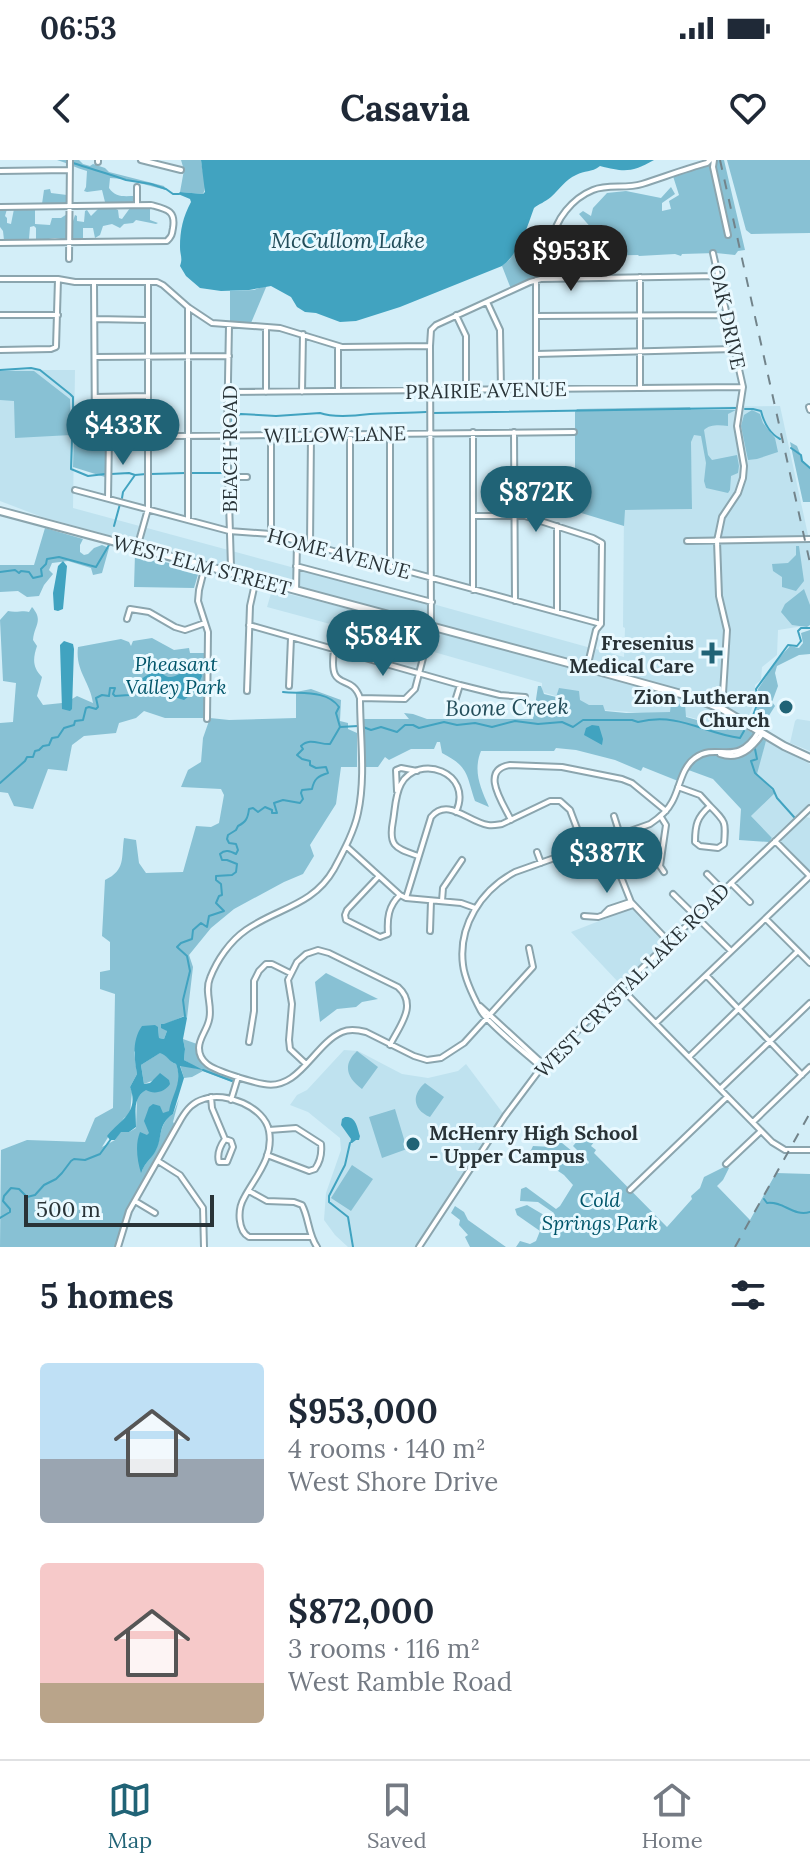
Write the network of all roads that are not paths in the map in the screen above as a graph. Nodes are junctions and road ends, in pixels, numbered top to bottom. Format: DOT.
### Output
graph roads {
  1 [pos="70,160"];
  2 [pos="141,160"];
  3 [pos="712,160"];
  4 [pos="69,170"];
  5 [pos="181,170"];
  6 [pos="0,171"];
  7 [pos="137,187"];
  8 [pos="137,205"];
  9 [pos="69,206"];
  10 [pos="0,207"];
  11 [pos="728,235"];
  12 [pos="553,241"];
  13 [pos="69,242"];
  14 [pos="0,243"];
  15 [pos="713,253"];
  16 [pos="69,259"];
  17 [pos="718,276"];
  18 [pos="640,277"];
  19 [pos="0,279"];
  20 [pos="58,279"];
  21 [pos="536,280"];
  22 [pos="94,282"];
  23 [pos="148,282"];
  24 [pos="487,302"];
  25 [pos="188,307"];
  26 [pos="0,315"];
  27 [pos="58,315"];
  28 [pos="456,315"];
  29 [pos="727,315"];
  30 [pos="536,316"];
  31 [pos="639,316"];
  32 [pos="95,319"];
  33 [pos="148,320"];
  34 [pos="229,325"];
  35 [pos="266,327"];
  36 [pos="303,334"];
  37 [pos="338,346"];
  38 [pos="430,346"];
  39 [pos="734,349"];
  40 [pos="0,350"];
  41 [pos="639,352"];
  42 [pos="536,354"];
  43 [pos="188,356"];
  44 [pos="229,356"];
  45 [pos="95,357"];
  46 [pos="149,357"];
  47 [pos="743,387"];
  48 [pos="640,388"];
  49 [pos="536,389"];
  50 [pos="466,390"];
  51 [pos="501,390"];
  52 [pos="338,391"];
  53 [pos="430,391"];
  54 [pos="229,392"];
  55 [pos="266,392"];
  56 [pos="302,392"];
  57 [pos="148,396"];
  58 [pos="95,397"];
  59 [pos="473,432"];
  60 [pos="514,432"];
  61 [pos="574,432"];
  62 [pos="390,433"];
  63 [pos="431,433"];
  64 [pos="271,434"];
  65 [pos="311,434"];
  66 [pos="350,434"];
  67 [pos="188,435"];
  68 [pos="227,435"];
  69 [pos="109,436"];
  70 [pos="149,436"];
  71 [pos="75,437"];
  72 [pos="95,437"];
  73 [pos="576,473"];
  74 [pos="515,474"];
  75 [pos="228,477"];
  76 [pos="247,477"];
  77 [pos="75,490"];
  78 [pos="108,498"];
  79 [pos="148,509"];
  80 [pos="0,511"];
  81 [pos="473,516"];
  82 [pos="515,516"];
  83 [pos="188,519"];
  84 [pos="557,526"];
  85 [pos="229,531"];
  86 [pos="271,534"];
  87 [pos="810,539"];
  88 [pos="687,541"];
  89 [pos="717,541"];
  90 [pos="297,542"];
  91 [pos="310,545"];
  92 [pos="137,548"];
  93 [pos="350,556"];
  94 [pos="205,566"];
  95 [pos="296,566"];
  96 [pos="390,566"];
  97 [pos="229,572"];
  98 [pos="430,578"];
  99 [pos="256,579"];
  100 [pos="296,590"];
  101 [pos="473,590"];
  102 [pos="515,601"];
  103 [pos="432,602"];
  104 [pos="557,612"];
  105 [pos="127,619"];
  106 [pos="205,623"];
  107 [pos="601,624"];
  108 [pos="249,625"];
  109 [pos="431,627"];
  110 [pos="291,638"];
  111 [pos="334,650"];
  112 [pos="587,668"];
  113 [pos="420,674"];
  114 [pos="460,685"];
  115 [pos="289,686"];
  116 [pos="247,691"];
  117 [pos="525,697"];
  118 [pos="360,698"];
  119 [pos="455,701"];
  120 [pos="722,709"];
  121 [pos="207,719"];
  122 [pos="761,732"];
  123 [pos="810,758"];
  124 [pos="417,771"];
  125 [pos="678,787"];
  126 [pos="398,793"];
  127 [pos="710,806"];
  128 [pos="810,808"];
  129 [pos="666,811"];
  130 [pos="456,812"];
  131 [pos="807,814"];
  132 [pos="614,816"];
  133 [pos="660,817"];
  134 [pos="511,820"];
  135 [pos="620,835"];
  136 [pos="606,839"];
  137 [pos="775,841"];
  138 [pos="345,846"];
  139 [pos="584,847"];
  140 [pos="537,852"];
  141 [pos="418,856"];
  142 [pos="462,860"];
  143 [pos="541,863"];
  144 [pos="664,872"];
  145 [pos="707,874"];
  146 [pos="379,876"];
  147 [pos="810,876"];
  148 [pos="731,883"];
  149 [pos="723,890"];
  150 [pos="673,894"];
  151 [pos="403,897"];
  152 [pos="431,900"];
  153 [pos="442,901"];
  154 [pos="750,902"];
  155 [pos="632,903"];
  156 [pos="475,908"];
  157 [pos="584,916"];
  158 [pos="695,916"];
  159 [pos="766,919"];
  160 [pos="430,931"];
  161 [pos="669,942"];
  162 [pos="529,948"];
  163 [pos="731,951"];
  164 [pos="798,951"];
  165 [pos="810,963"];
  166 [pos="290,973"];
  167 [pos="707,976"];
  168 [pos="621,988"];
  169 [pos="810,1003"];
  170 [pos="738,1008"];
  171 [pos="488,1016"];
  172 [pos="656,1023"];
  173 [pos="771,1041"];
  174 [pos="249,1042"];
  175 [pos="390,1045"];
  176 [pos="689,1057"];
  177 [pos="306,1064"];
  178 [pos="543,1066"];
  179 [pos="810,1067"];
  180 [pos="802,1075"];
  181 [pos="238,1077"];
  182 [pos="720,1089"];
  183 [pos="211,1097"];
  184 [pos="727,1097"];
  185 [pos="231,1100"];
  186 [pos="753,1122"];
  187 [pos="269,1130"];
  188 [pos="761,1131"];
  189 [pos="225,1139"];
  190 [pos="810,1150"];
  191 [pos="267,1155"];
  192 [pos="158,1161"];
  193 [pos="726,1164"];
  194 [pos="630,1190"];
  195 [pos="249,1191"];
  196 [pos="135,1201"];
  197 [pos="155,1213"];
  198 [pos="311,1237"];
  199 [pos="118,1247"];
  200 [pos="204,1247"];
  201 [pos="317,1247"];
  202 [pos="419,1247"];
  1 -- 4 [label="street"];
  2 -- 5 [label="street"];
  3 -- 11 [label="street"];
  3 -- 12 [label="street"];
  4 -- 6 [label="street"];
  4 -- 9 [label="street"];
  7 -- 8 [label="street"];
  8 -- 9 [label="street"];
  8 -- 13 [label="street"];
  9 -- 10 [label="street"];
  9 -- 13 [label="street"];
  13 -- 14 [label="street"];
  13 -- 16 [label="street"];
  15 -- 17 [label="street, OAK DRIVE"];
  17 -- 18 [label="street"];
  17 -- 29 [label="street, OAK DRIVE"];
  18 -- 21 [label="street"];
  18 -- 31 [label="street"];
  19 -- 20 [label="street"];
  20 -- 22 [label="street"];
  20 -- 27 [label="street"];
  21 -- 24 [label="street"];
  21 -- 30 [label="street"];
  22 -- 23 [label="street"];
  22 -- 32 [label="street"];
  23 -- 25 [label="street"];
  23 -- 33 [label="street"];
  24 -- 28 [label="street"];
  24 -- 51 [label="street"];
  25 -- 34 [label="street"];
  25 -- 43 [label="street"];
  26 -- 27 [label="street"];
  27 -- 40 [label="street"];
  28 -- 38 [label="street"];
  28 -- 50 [label="street"];
  29 -- 31 [label="street"];
  29 -- 39 [label="street, OAK DRIVE"];
  30 -- 31 [label="street"];
  30 -- 42 [label="street"];
  31 -- 41 [label="street"];
  32 -- 33 [label="street"];
  32 -- 45 [label="street"];
  33 -- 46 [label="street"];
  34 -- 35 [label="street"];
  34 -- 44 [label="street, BEACH ROAD"];
  35 -- 36 [label="street"];
  35 -- 55 [label="street"];
  36 -- 37 [label="street"];
  36 -- 56 [label="street"];
  37 -- 38 [label="street"];
  37 -- 52 [label="street"];
  38 -- 53 [label="street"];
  39 -- 41 [label="street"];
  39 -- 47 [label="street, OAK DRIVE"];
  41 -- 42 [label="street"];
  41 -- 48 [label="street"];
  42 -- 49 [label="street"];
  43 -- 44 [label="street"];
  43 -- 46 [label="street"];
  43 -- 67 [label="street"];
  44 -- 54 [label="street, BEACH ROAD"];
  45 -- 46 [label="street"];
  45 -- 58 [label="street"];
  46 -- 57 [label="street"];
  47 -- 48 [label="street, PRAIRIE AVENUE"];
  47 -- 89 [label="street, OAK DRIVE"];
  48 -- 49 [label="street, PRAIRIE AVENUE"];
  49 -- 51 [label="street, PRAIRIE AVENUE"];
  50 -- 51 [label="street, PRAIRIE AVENUE"];
  50 -- 53 [label="street, PRAIRIE AVENUE"];
  52 -- 53 [label="street, PRAIRIE AVENUE"];
  52 -- 56 [label="street, PRAIRIE AVENUE"];
  53 -- 63 [label="street"];
  54 -- 55 [label="street, PRAIRIE AVENUE"];
  54 -- 68 [label="street, BEACH ROAD"];
  55 -- 56 [label="street, PRAIRIE AVENUE"];
  57 -- 58 [label="street"];
  57 -- 70 [label="street"];
  58 -- 72 [label="street"];
  59 -- 60 [label="street, WILLOW LANE"];
  59 -- 63 [label="street, WILLOW LANE"];
  59 -- 81 [label="street"];
  60 -- 61 [label="street, WILLOW LANE"];
  60 -- 74 [label="street"];
  62 -- 63 [label="street, WILLOW LANE"];
  62 -- 66 [label="street, WILLOW LANE"];
  62 -- 96 [label="street"];
  63 -- 98 [label="street"];
  64 -- 65 [label="street, WILLOW LANE"];
  64 -- 68 [label="street, WILLOW LANE"];
  64 -- 86 [label="street"];
  65 -- 66 [label="street, WILLOW LANE"];
  65 -- 91 [label="street"];
  66 -- 93 [label="street"];
  67 -- 68 [label="street, WILLOW LANE"];
  67 -- 70 [label="street, WILLOW LANE"];
  67 -- 83 [label="street"];
  68 -- 75 [label="street, BEACH ROAD"];
  69 -- 70 [label="street, WILLOW LANE"];
  69 -- 72 [label="street, WILLOW LANE"];
  69 -- 78 [label="street"];
  70 -- 79 [label="street"];
  71 -- 72 [label="street, WILLOW LANE"];
  73 -- 74 [label="street"];
  74 -- 82 [label="street"];
  75 -- 76 [label="street"];
  75 -- 85 [label="street, BEACH ROAD"];
  77 -- 78 [label="street, HOME AVENUE"];
  78 -- 79 [label="street, HOME AVENUE"];
  79 -- 83 [label="street, HOME AVENUE"];
  79 -- 92 [label="street"];
  80 -- 92 [label="main road, WEST ELM STREET"];
  81 -- 82 [label="street"];
  81 -- 101 [label="street"];
  82 -- 84 [label="street"];
  82 -- 102 [label="street"];
  83 -- 85 [label="street, HOME AVENUE"];
  84 -- 104 [label="street"];
  84 -- 107 [label="street"];
  85 -- 86 [label="street, HOME AVENUE"];
  85 -- 97 [label="street, BEACH ROAD"];
  86 -- 90 [label="street, HOME AVENUE"];
  87 -- 89 [label="street"];
  88 -- 89 [label="street"];
  89 -- 120 [label="street, OAK DRIVE"];
  90 -- 91 [label="street, HOME AVENUE"];
  90 -- 95 [label="street"];
  91 -- 93 [label="street, HOME AVENUE"];
  92 -- 94 [label="main road, WEST ELM STREET"];
  93 -- 96 [label="street, HOME AVENUE"];
  94 -- 97 [label="main road, WEST ELM STREET"];
  94 -- 106 [label="street"];
  95 -- 100 [label="street"];
  95 -- 103 [label="street"];
  96 -- 98 [label="street, HOME AVENUE"];
  97 -- 99 [label="main road, WEST ELM STREET"];
  98 -- 101 [label="street, HOME AVENUE"];
  98 -- 103 [label="street"];
  99 -- 100 [label="main road, WEST ELM STREET"];
  99 -- 108 [label="street"];
  100 -- 109 [label="main road, WEST ELM STREET"];
  101 -- 102 [label="street, HOME AVENUE"];
  102 -- 104 [label="street, HOME AVENUE"];
  103 -- 109 [label="street"];
  104 -- 107 [label="street, HOME AVENUE"];
  105 -- 106 [label="street"];
  106 -- 121 [label="street"];
  107 -- 112 [label="street"];
  108 -- 110 [label="street"];
  108 -- 116 [label="street"];
  109 -- 112 [label="main road, WEST ELM STREET"];
  109 -- 113 [label="street"];
  110 -- 111 [label="street"];
  110 -- 115 [label="street"];
  111 -- 113 [label="street"];
  111 -- 118 [label="street"];
  112 -- 120 [label="main road, WEST ELM STREET"];
  113 -- 114 [label="street"];
  113 -- 118 [label="street"];
  114 -- 117 [label="street"];
  114 -- 119 [label="street"];
  118 -- 138 [label="street"];
  120 -- 122 [label="main road, WEST ELM STREET"];
  122 -- 123 [label="main road, WEST ELM STREET"];
  122 -- 125 [label="street"];
  124 -- 126 [label="street"];
  124 -- 126 [label="street"];
  124 -- 130 [label="street"];
  125 -- 127 [label="street"];
  125 -- 129 [label="street"];
  126 -- 141 [label="street"];
  127 -- 127 [label="street"];
  128 -- 131 [label="street, WEST CRYSTAL LAKE ROAD"];
  129 -- 133 [label="street"];
  129 -- 134 [label="street"];
  130 -- 134 [label="street"];
  130 -- 141 [label="street"];
  131 -- 137 [label="street, WEST CRYSTAL LAKE ROAD"];
  132 -- 135 [label="street"];
  133 -- 135 [label="street"];
  133 -- 144 [label="street"];
  134 -- 139 [label="street"];
  135 -- 136 [label="street"];
  136 -- 139 [label="street"];
  136 -- 155 [label="street"];
  137 -- 147 [label="street"];
  137 -- 148 [label="street, WEST CRYSTAL LAKE ROAD"];
  138 -- 146 [label="street"];
  138 -- 181 [label="street"];
  139 -- 143 [label="street"];
  140 -- 143 [label="street"];
  141 -- 151 [label="street"];
  142 -- 153 [label="street"];
  143 -- 156 [label="street"];
  145 -- 149 [label="street"];
  146 -- 151 [label="street"];
  146 -- 151 [label="street"];
  147 -- 159 [label="street"];
  148 -- 149 [label="street, WEST CRYSTAL LAKE ROAD"];
  148 -- 154 [label="street"];
  149 -- 158 [label="street, WEST CRYSTAL LAKE ROAD"];
  150 -- 158 [label="street"];
  151 -- 152 [label="street"];
  152 -- 153 [label="street"];
  152 -- 160 [label="street"];
  153 -- 156 [label="street"];
  155 -- 157 [label="street"];
  155 -- 161 [label="street"];
  156 -- 171 [label="street"];
  158 -- 161 [label="street, WEST CRYSTAL LAKE ROAD"];
  158 -- 163 [label="street"];
  159 -- 163 [label="street"];
  159 -- 164 [label="street"];
  161 -- 168 [label="street, WEST CRYSTAL LAKE ROAD"];
  162 -- 171 [label="street"];
  163 -- 167 [label="street"];
  164 -- 165 [label="street"];
  164 -- 170 [label="street"];
  166 -- 174 [label="street"];
  166 -- 175 [label="street"];
  166 -- 177 [label="street"];
  167 -- 170 [label="street"];
  167 -- 172 [label="street"];
  168 -- 172 [label="street"];
  168 -- 178 [label="street, WEST CRYSTAL LAKE ROAD"];
  169 -- 173 [label="street"];
  170 -- 173 [label="street"];
  170 -- 176 [label="street"];
  171 -- 175 [label="street"];
  171 -- 178 [label="street"];
  172 -- 176 [label="street"];
  173 -- 180 [label="street"];
  173 -- 182 [label="street"];
  175 -- 177 [label="street"];
  176 -- 182 [label="street"];
  177 -- 181 [label="street"];
  178 -- 202 [label="street, WEST CRYSTAL LAKE ROAD"];
  179 -- 180 [label="street"];
  180 -- 186 [label="street"];
  181 -- 185 [label="street"];
  182 -- 184 [label="street"];
  183 -- 185 [label="street"];
  183 -- 189 [label="street"];
  183 -- 192 [label="street"];
  184 -- 186 [label="street"];
  184 -- 194 [label="street"];
  185 -- 187 [label="street"];
  186 -- 188 [label="street"];
  187 -- 191 [label="street"];
  187 -- 191 [label="street"];
  188 -- 190 [label="street"];
  188 -- 193 [label="street"];
  189 -- 189 [label="street"];
  191 -- 195 [label="street"];
  192 -- 196 [label="street"];
  192 -- 200 [label="street"];
  195 -- 198 [label="street"];
  195 -- 198 [label="street"];
  196 -- 197 [label="street"];
  196 -- 199 [label="street"];
  198 -- 201 [label="street"];
}
